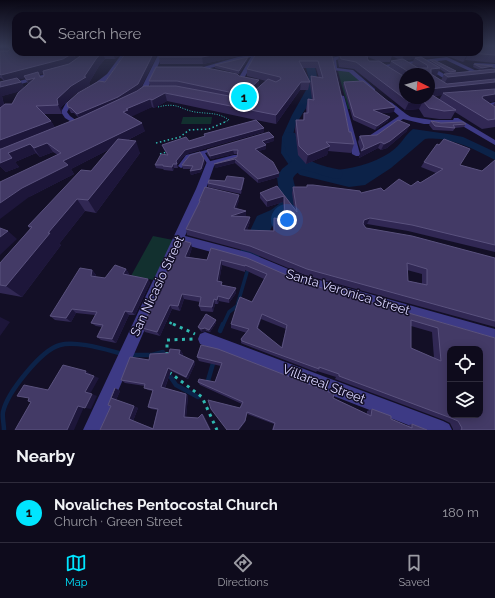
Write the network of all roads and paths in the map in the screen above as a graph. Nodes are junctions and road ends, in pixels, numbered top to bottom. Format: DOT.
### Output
graph roads {
  1 [pos="114,66"];
  2 [pos="158,66"];
  3 [pos="208,66"];
  4 [pos="246,66"];
  5 [pos="334,66"];
  6 [pos="378,66"];
  7 [pos="464,66"];
  8 [pos="482,66"];
  9 [pos="65,70"];
  10 [pos="386,70"];
  11 [pos="435,70"];
  12 [pos="216,72"];
  13 [pos="495,72"];
  14 [pos="488,73"];
  15 [pos="480,74"];
  16 [pos="465,76"];
  17 [pos="435,79"];
  18 [pos="248,80"];
  19 [pos="23,82"];
  20 [pos="3,85"];
  21 [pos="28,88"];
  22 [pos="340,89"];
  23 [pos="131,101"];
  24 [pos="495,104"];
  25 [pos="158,107"];
  26 [pos="448,113"];
  27 [pos="403,116"];
  28 [pos="495,116"];
  29 [pos="460,122"];
  30 [pos="70,127"];
  31 [pos="352,137"];
  32 [pos="156,143"];
  33 [pos="495,143"];
  34 [pos="223,146"];
  35 [pos="168,152"];
  36 [pos="202,152"];
  37 [pos="160,154"];
  38 [pos="356,154"];
  39 [pos="234,158"];
  40 [pos="210,164"];
  41 [pos="181,166"];
  42 [pos="178,239"];
  43 [pos="144,314"];
  44 [pos="495,336"];
  45 [pos="205,339"];
  46 [pos="167,363"];
  47 [pos="166,370"];
  48 [pos="92,430"];
  49 [pos="217,430"];
  50 [pos="443,430"];
  1 -- 30 [label="street"];
  2 -- 23 [label="street"];
  3 -- 12 [label="street"];
  4 -- 18 [label="street"];
  5 -- 27 [label="street"];
  6 -- 10 [label="street"];
  7 -- 15 [label="street"];
  8 -- 13 [label="street"];
  9 -- 19 [label="street"];
  11 -- 17 [label="street"];
  14 -- 15 [label="street"];
  15 -- 16 [label="street"];
  19 -- 20 [label="street"];
  19 -- 21 [label="lane"];
  22 -- 31 [label="street"];
  24 -- 28 [label="street"];
  25 -- 32 [label="path"];
  26 -- 29 [label="street"];
  27 -- 29 [label="street"];
  27 -- 31 [label="street"];
  29 -- 33 [label="street"];
  31 -- 38 [label="street"];
  34 -- 36 [label="lane"];
  35 -- 37 [label="path"];
  36 -- 40 [label="lane"];
  36 -- 41 [label="lane"];
  39 -- 40 [label="street"];
  40 -- 42 [label="street, San Nicasio Street"];
  42 -- 43 [label="street, San Nicasio Street"];
  42 -- 44 [label="street, Santa Veronica Street"];
  43 -- 45 [label="path"];
  43 -- 48 [label="street, San Nicasio Street"];
  45 -- 46 [label="path"];
  45 -- 50 [label="street, Villareal Street"];
  47 -- 49 [label="path"];
}
